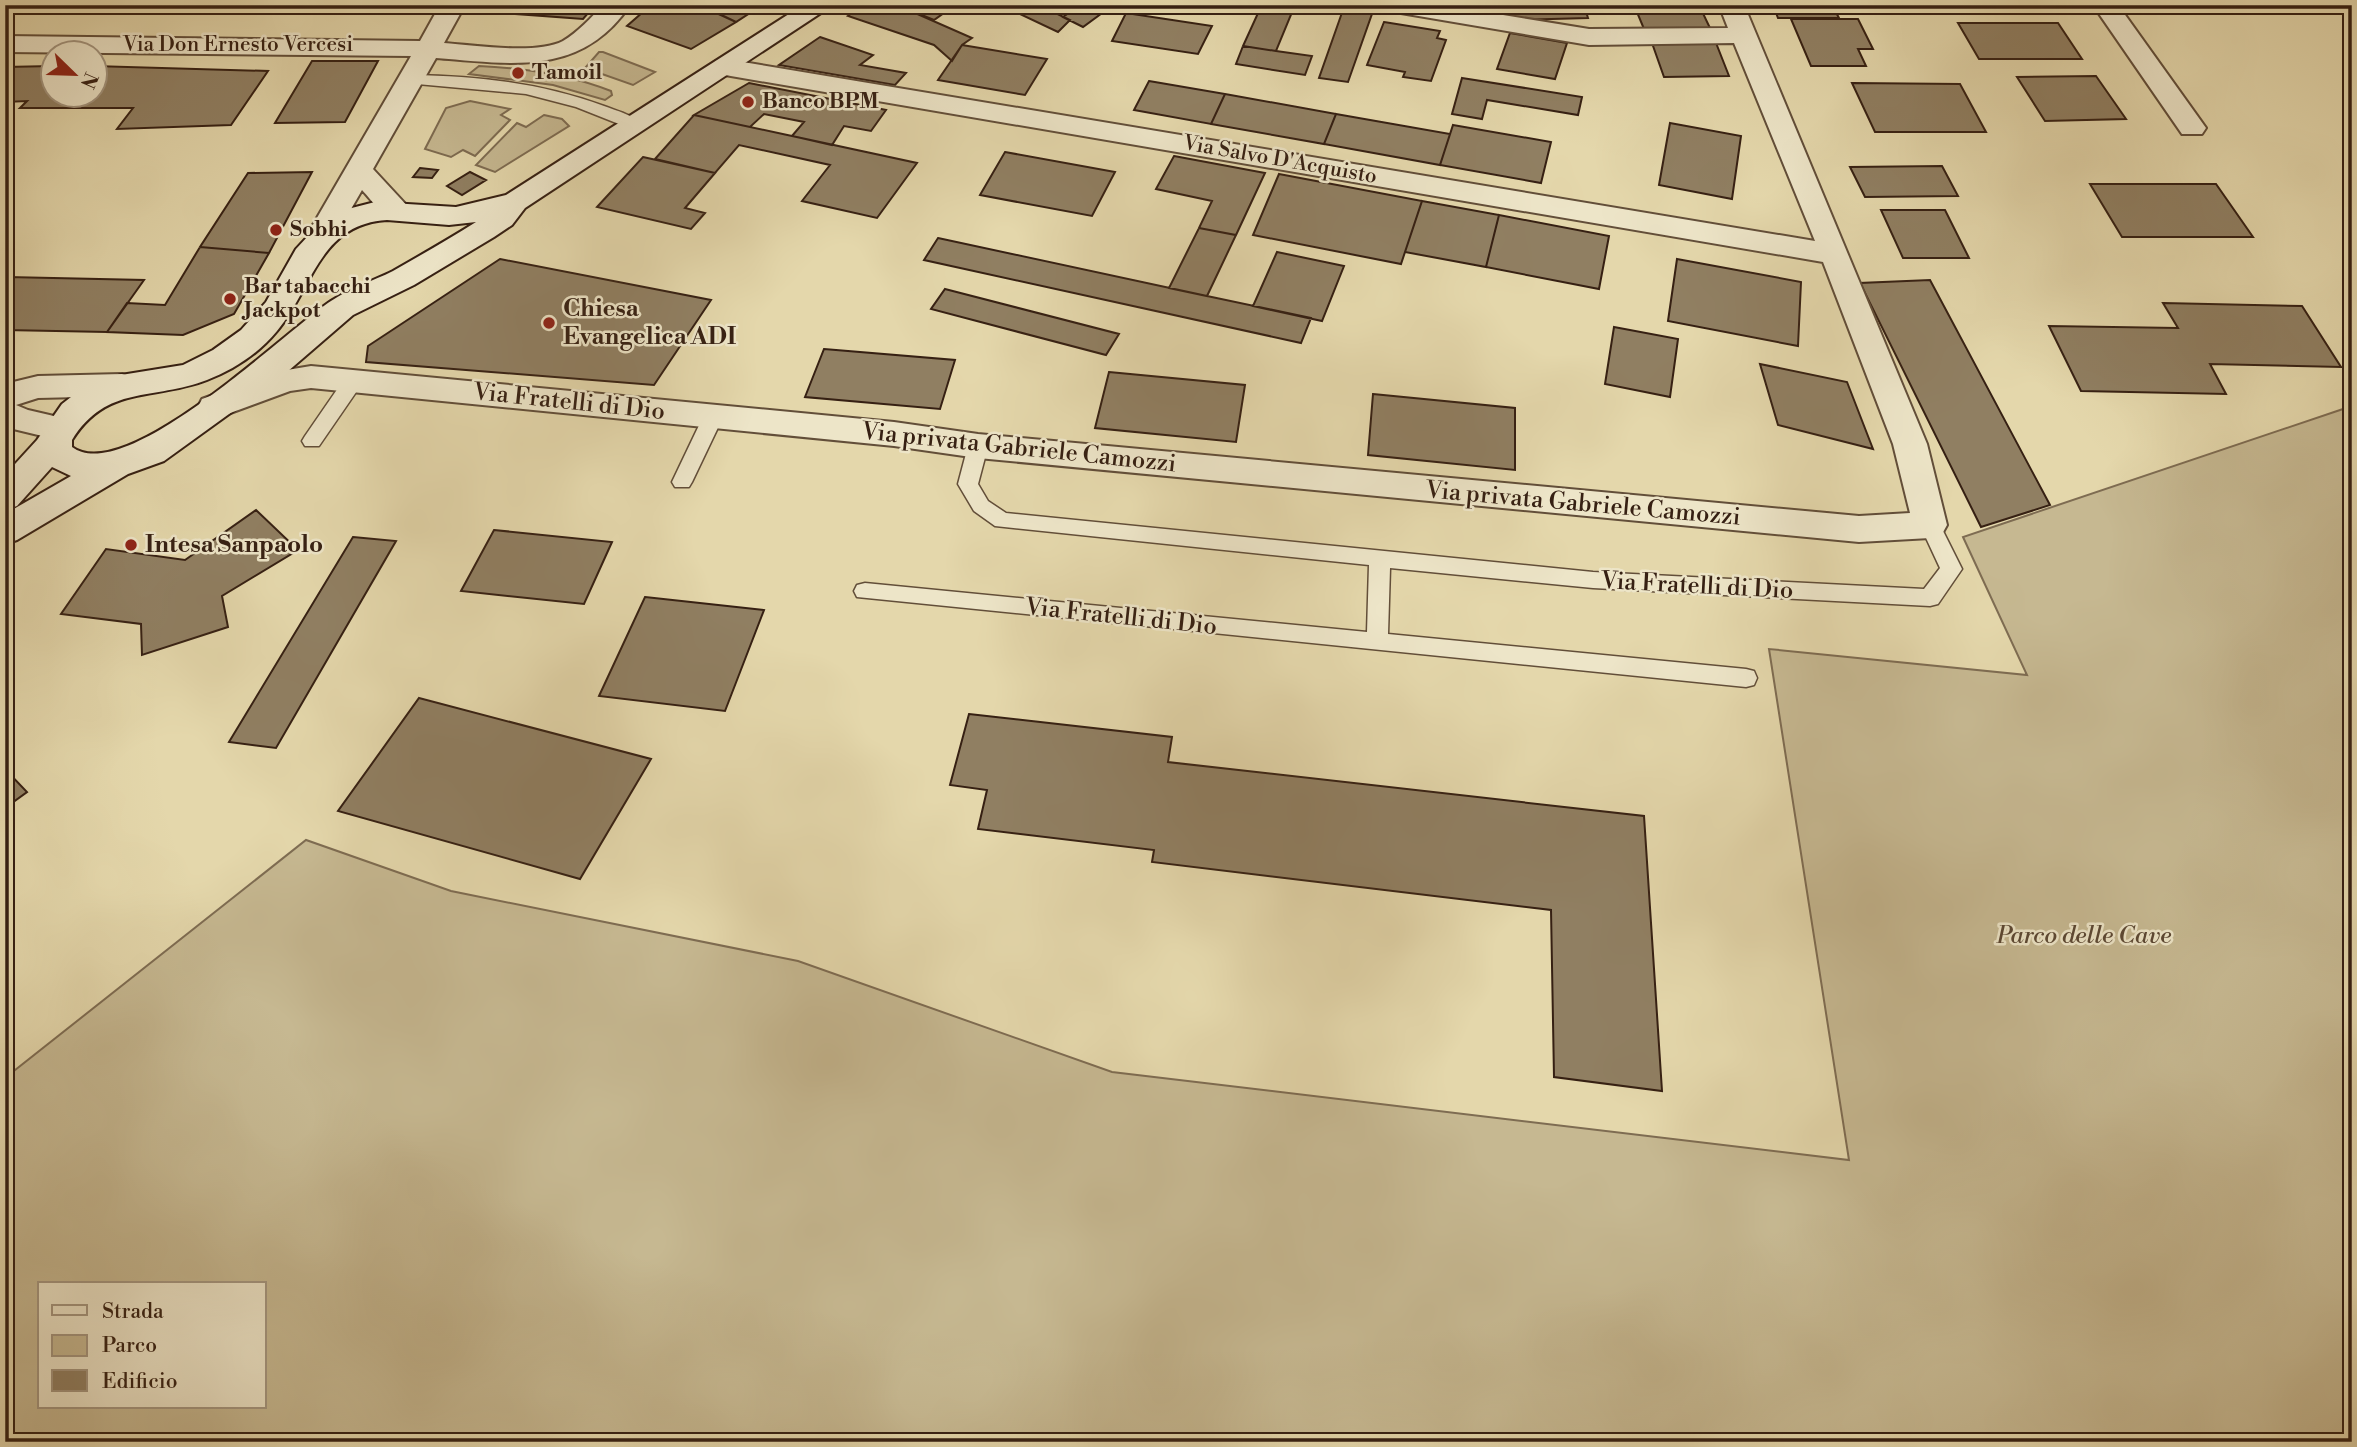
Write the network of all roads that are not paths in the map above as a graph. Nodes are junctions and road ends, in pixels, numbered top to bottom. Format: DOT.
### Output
graph roads {
  1 [pos="453,5"];
  2 [pos="618,5"];
  3 [pos="821,5"];
  4 [pos="1395,5"];
  5 [pos="1731,5"];
  6 [pos="2105,5"];
  7 [pos="1743,34"];
  8 [pos="5,44"];
  9 [pos="428,51"];
  10 [pos="725,67"];
  11 [pos="412,80"];
  12 [pos="635,125"];
  13 [pos="2192,128"];
  14 [pos="357,169"];
  15 [pos="515,202"];
  16 [pos="404,210"];
  17 [pos="315,245"];
  18 [pos="1835,254"];
  19 [pos="417,269"];
  20 [pos="387,284"];
  21 [pos="318,329"];
  22 [pos="311,377"];
  23 [pos="354,380"];
  24 [pos="137,383"];
  25 [pos="5,396"];
  26 [pos="211,408"];
  27 [pos="5,413"];
  28 [pos="713,417"];
  29 [pos="57,434"];
  30 [pos="312,441"];
  31 [pos="166,442"];
  32 [pos="978,446"];
  33 [pos="118,465"];
  34 [pos="682,482"];
  35 [pos="5,497"];
  36 [pos="1930,525"];
  37 [pos="5,531"];
  38 [pos="1380,559"];
  39 [pos="865,591"];
  40 [pos="1377,643"];
  41 [pos="1746,678"];
  1 -- 9 [label="street"];
  2 -- 9 [label="street, Via Don Ernesto Vercesi"];
  3 -- 10 [label="street"];
  4 -- 7 [label="street"];
  5 -- 7 [label="street"];
  6 -- 13 [label="street"];
  7 -- 18 [label="street"];
  8 -- 9 [label="street, Via Don Ernesto Vercesi"];
  9 -- 11 [label="street"];
  10 -- 12 [label="street"];
  10 -- 18 [label="street, Via Salvo D'Acquisto"];
  11 -- 12 [label="lane"];
  11 -- 14 [label="street"];
  12 -- 15 [label="street"];
  14 -- 16 [label="street"];
  14 -- 17 [label="street"];
  15 -- 16 [label="street"];
  15 -- 19 [label="street"];
  16 -- 17 [label="street"];
  16 -- 19 [label="street"];
  17 -- 20 [label="street"];
  17 -- 24 [label="street"];
  18 -- 36 [label="street"];
  19 -- 20 [label="street"];
  20 -- 21 [label="street"];
  21 -- 22 [label="street"];
  21 -- 26 [label="street"];
  22 -- 23 [label="street, Via Fratelli di Dio"];
  22 -- 26 [label="street, Via Fratelli di Dio"];
  23 -- 28 [label="street, Via Fratelli di Dio"];
  23 -- 30 [label="lane"];
  24 -- 25 [label="street"];
  24 -- 29 [label="street"];
  24 -- 31 [label="street"];
  26 -- 31 [label="street"];
  27 -- 29 [label="street"];
  28 -- 32 [label="street, Via privata Gabriele Camozzi"];
  28 -- 34 [label="lane"];
  29 -- 33 [label="street"];
  29 -- 35 [label="street"];
  31 -- 33 [label="street"];
  32 -- 36 [label="street, Via privata Gabriele Camozzi"];
  32 -- 38 [label="lane, Via Fratelli di Dio"];
  33 -- 37 [label="street"];
  36 -- 38 [label="lane, Via Fratelli di Dio"];
  38 -- 40 [label="lane"];
  39 -- 40 [label="lane, Via Fratelli di Dio"];
  40 -- 41 [label="lane, Via Fratelli di Dio"];
}
